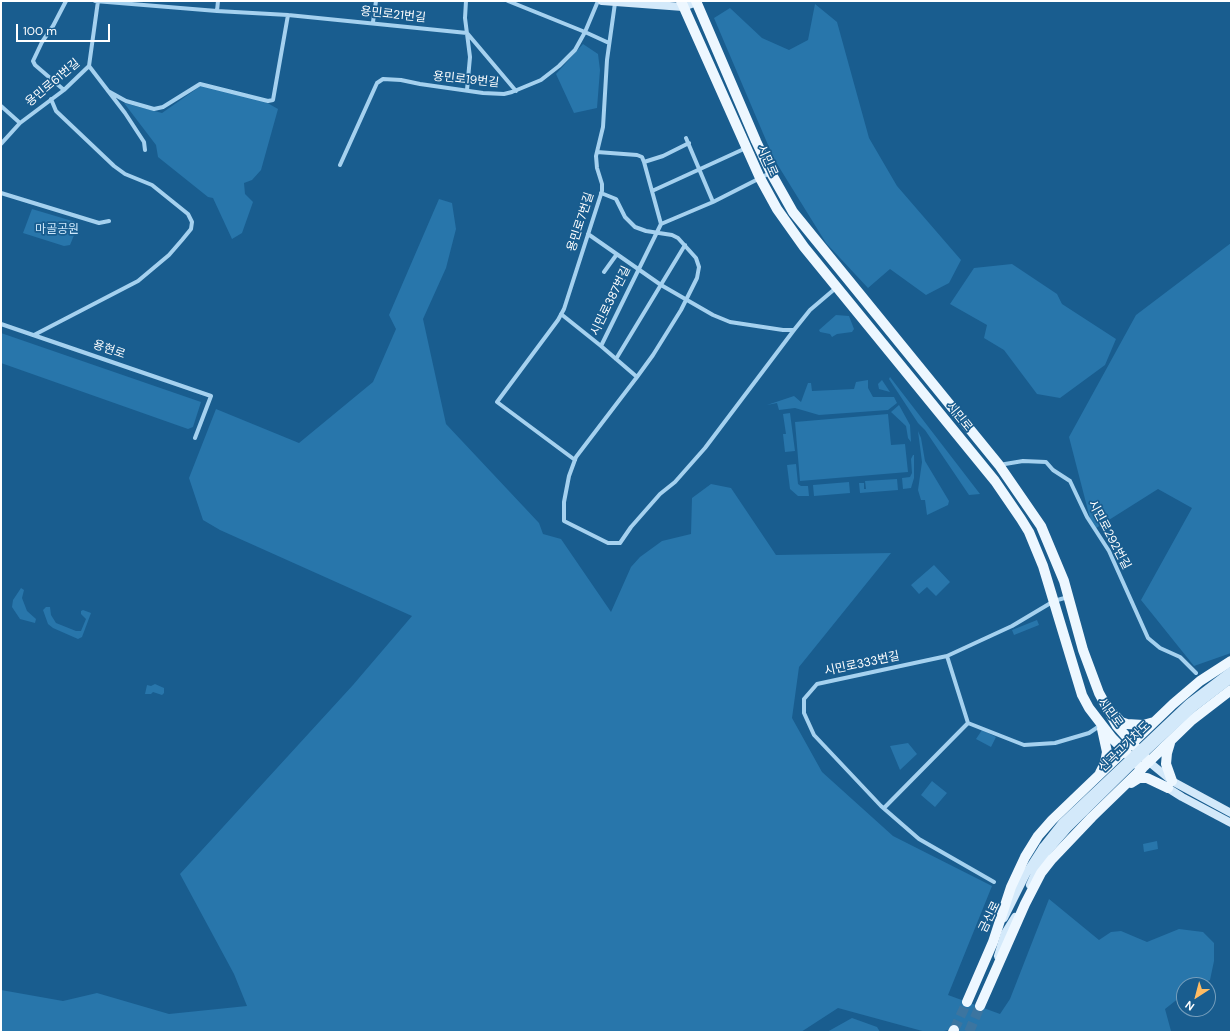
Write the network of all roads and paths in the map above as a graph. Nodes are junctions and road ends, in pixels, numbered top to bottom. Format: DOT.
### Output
graph roads {
  1 [pos="66,1"];
  2 [pos="97,1"];
  3 [pos="218,1"];
  4 [pos="376,1"];
  5 [pos="466,1"];
  6 [pos="508,1"];
  7 [pos="598,1"];
  8 [pos="602,1"];
  9 [pos="696,2"];
  10 [pos="615,3"];
  11 [pos="682,4"];
  12 [pos="217,11"];
  13 [pos="288,14"];
  14 [pos="373,22"];
  15 [pos="585,32"];
  16 [pos="467,33"];
  17 [pos="609,43"];
  18 [pos="90,66"];
  19 [pos="64,90"];
  20 [pos="467,90"];
  21 [pos="108,91"];
  22 [pos="516,91"];
  23 [pos="51,99"];
  24 [pos="1,106"];
  25 [pos="20,123"];
  26 [pos="686,138"];
  27 [pos="688,143"];
  28 [pos="1,144"];
  29 [pos="747,148"];
  30 [pos="145,150"];
  31 [pos="597,152"];
  32 [pos="644,162"];
  33 [pos="340,165"];
  34 [pos="700,169"];
  35 [pos="771,173"];
  36 [pos="760,178"];
  37 [pos="652,191"];
  38 [pos="1,193"];
  39 [pos="601,193"];
  40 [pos="713,202"];
  41 [pos="109,221"];
  42 [pos="661,224"];
  43 [pos="656,233"];
  44 [pos="588,234"];
  45 [pos="685,245"];
  46 [pos="617,254"];
  47 [pos="638,269"];
  48 [pos="604,272"];
  49 [pos="660,285"];
  50 [pos="837,287"];
  51 [pos="686,300"];
  52 [pos="561,314"];
  53 [pos="1,324"];
  54 [pos="794,330"];
  55 [pos="34,335"];
  56 [pos="601,346"];
  57 [pos="616,359"];
  58 [pos="637,377"];
  59 [pos="195,438"];
  60 [pos="575,460"];
  61 [pos="999,466"];
  62 [pos="1068,597"];
  63 [pos="1054,601"];
  64 [pos="947,656"];
  65 [pos="1231,661"];
  66 [pos="1231,671"];
  67 [pos="1196,673"];
  68 [pos="1231,679"];
  69 [pos="1231,690"];
  70 [pos="1102,700"];
  71 [pos="1160,717"];
  72 [pos="968,723"];
  73 [pos="1101,725"];
  74 [pos="1175,737"];
  75 [pos="1128,748"];
  76 [pos="1145,766"];
  77 [pos="1098,778"];
  78 [pos="1170,784"];
  79 [pos="1111,799"];
  80 [pos="884,808"];
  81 [pos="1231,812"];
  82 [pos="1231,823"];
  83 [pos="1045,849"];
  84 [pos="994,882"];
  85 [pos="993,942"];
  86 [pos="991,979"];
  87 [pos="967,1002"];
  88 [pos="980,1006"];
  1 -- 19 [label="street"];
  2 -- 12 [label="street, 용민로21번길"];
  2 -- 18 [label="street, 용민로61번길"];
  3 -- 12 [label="street"];
  4 -- 14 [label="street"];
  5 -- 16 [label="street"];
  6 -- 15 [label="street"];
  7 -- 15 [label="street, 용민로19번길"];
  8 -- 10 [label="street"];
  9 -- 11 [label="street"];
  9 -- 35 [label="main road, 시민로"];
  10 -- 11 [label="street"];
  10 -- 17 [label="street, 용민로7번길"];
  11 -- 29 [label="main road, 시민로"];
  12 -- 13 [label="street, 용민로21번길"];
  13 -- 14 [label="street, 용민로21번길"];
  13 -- 21 [label="street"];
  14 -- 16 [label="street, 용민로21번길"];
  15 -- 17 [label="street"];
  15 -- 22 [label="street, 용민로19번길"];
  16 -- 20 [label="street"];
  16 -- 22 [label="street"];
  17 -- 31 [label="street, 용민로7번길"];
  18 -- 19 [label="street, 용민로61번길"];
  18 -- 21 [label="street"];
  19 -- 23 [label="street, 용민로61번길"];
  20 -- 22 [label="street, 용민로19번길"];
  20 -- 33 [label="street, 용민로19번길"];
  21 -- 30 [label="street"];
  23 -- 25 [label="street, 용민로61번길"];
  23 -- 55 [label="street"];
  24 -- 25 [label="street"];
  25 -- 28 [label="street, 용민로61번길"];
  26 -- 27 [label="street"];
  27 -- 32 [label="street"];
  27 -- 34 [label="street"];
  29 -- 34 [label="street"];
  29 -- 36 [label="main road, 시민로"];
  31 -- 32 [label="street"];
  31 -- 39 [label="street, 용민로7번길"];
  32 -- 37 [label="street"];
  34 -- 37 [label="street"];
  34 -- 40 [label="street"];
  35 -- 36 [label="street"];
  35 -- 61 [label="main road, 시민로"];
  36 -- 40 [label="street"];
  36 -- 50 [label="main road, 시민로"];
  37 -- 42 [label="street"];
  38 -- 41 [label="street"];
  39 -- 43 [label="street"];
  39 -- 44 [label="street, 용민로7번길"];
  40 -- 42 [label="street"];
  42 -- 43 [label="street, 시민로387번길"];
  43 -- 45 [label="street"];
  43 -- 47 [label="street, 시민로387번길"];
  44 -- 46 [label="street"];
  44 -- 52 [label="street, 용민로7번길"];
  45 -- 49 [label="street"];
  45 -- 51 [label="street"];
  46 -- 47 [label="street"];
  46 -- 48 [label="street"];
  47 -- 49 [label="street"];
  47 -- 56 [label="street, 시민로387번길"];
  49 -- 51 [label="street"];
  49 -- 57 [label="street"];
  50 -- 54 [label="street"];
  50 -- 63 [label="main road, 시민로"];
  51 -- 54 [label="street"];
  51 -- 58 [label="street"];
  52 -- 56 [label="street"];
  52 -- 60 [label="street, 용민로7번길"];
  53 -- 55 [label="street, 용현로"];
  54 -- 60 [label="street"];
  55 -- 59 [label="street, 용현로"];
  56 -- 57 [label="street, 시민로387번길"];
  57 -- 58 [label="street, 시민로387번길"];
  58 -- 60 [label="street"];
  61 -- 62 [label="main road, 시민로"];
  61 -- 67 [label="street, 시민로292번길"];
  62 -- 63 [label="street, 시민로333번길"];
  62 -- 70 [label="main road, 시민로"];
  63 -- 64 [label="street, 시민로333번길"];
  63 -- 73 [label="main road, 시민로"];
  64 -- 72 [label="street"];
  64 -- 80 [label="street, 시민로333번길"];
  65 -- 71 [label="main road"];
  66 -- 83 [label="street, 신곡고가차도, bridge"];
  68 -- 83 [label="street, 신곡고가차도, bridge"];
  69 -- 74 [label="main road"];
  70 -- 71 [label="main road"];
  70 -- 75 [label="main road, 시민로"];
  71 -- 75 [label="main road"];
  72 -- 73 [label="street"];
  72 -- 80 [label="street"];
  73 -- 75 [label="main road, 시민로"];
  73 -- 77 [label="main road"];
  74 -- 76 [label="main road"];
  74 -- 78 [label="main road"];
  75 -- 76 [label="main road, 시민로"];
  75 -- 77 [label="main road"];
  76 -- 78 [label="street, 시민로"];
  76 -- 79 [label="main road"];
  77 -- 85 [label="main road"];
  78 -- 79 [label="main road"];
  78 -- 81 [label="street, 시민로"];
  78 -- 82 [label="street, 시민로"];
  79 -- 86 [label="main road"];
  80 -- 84 [label="street, 시민로333번길"];
  83 -- 85 [label="street, 금신로"];
  83 -- 86 [label="street, 금신로"];
  85 -- 87 [label="main road, 금신로"];
  86 -- 88 [label="main road, 금신로"];
}
